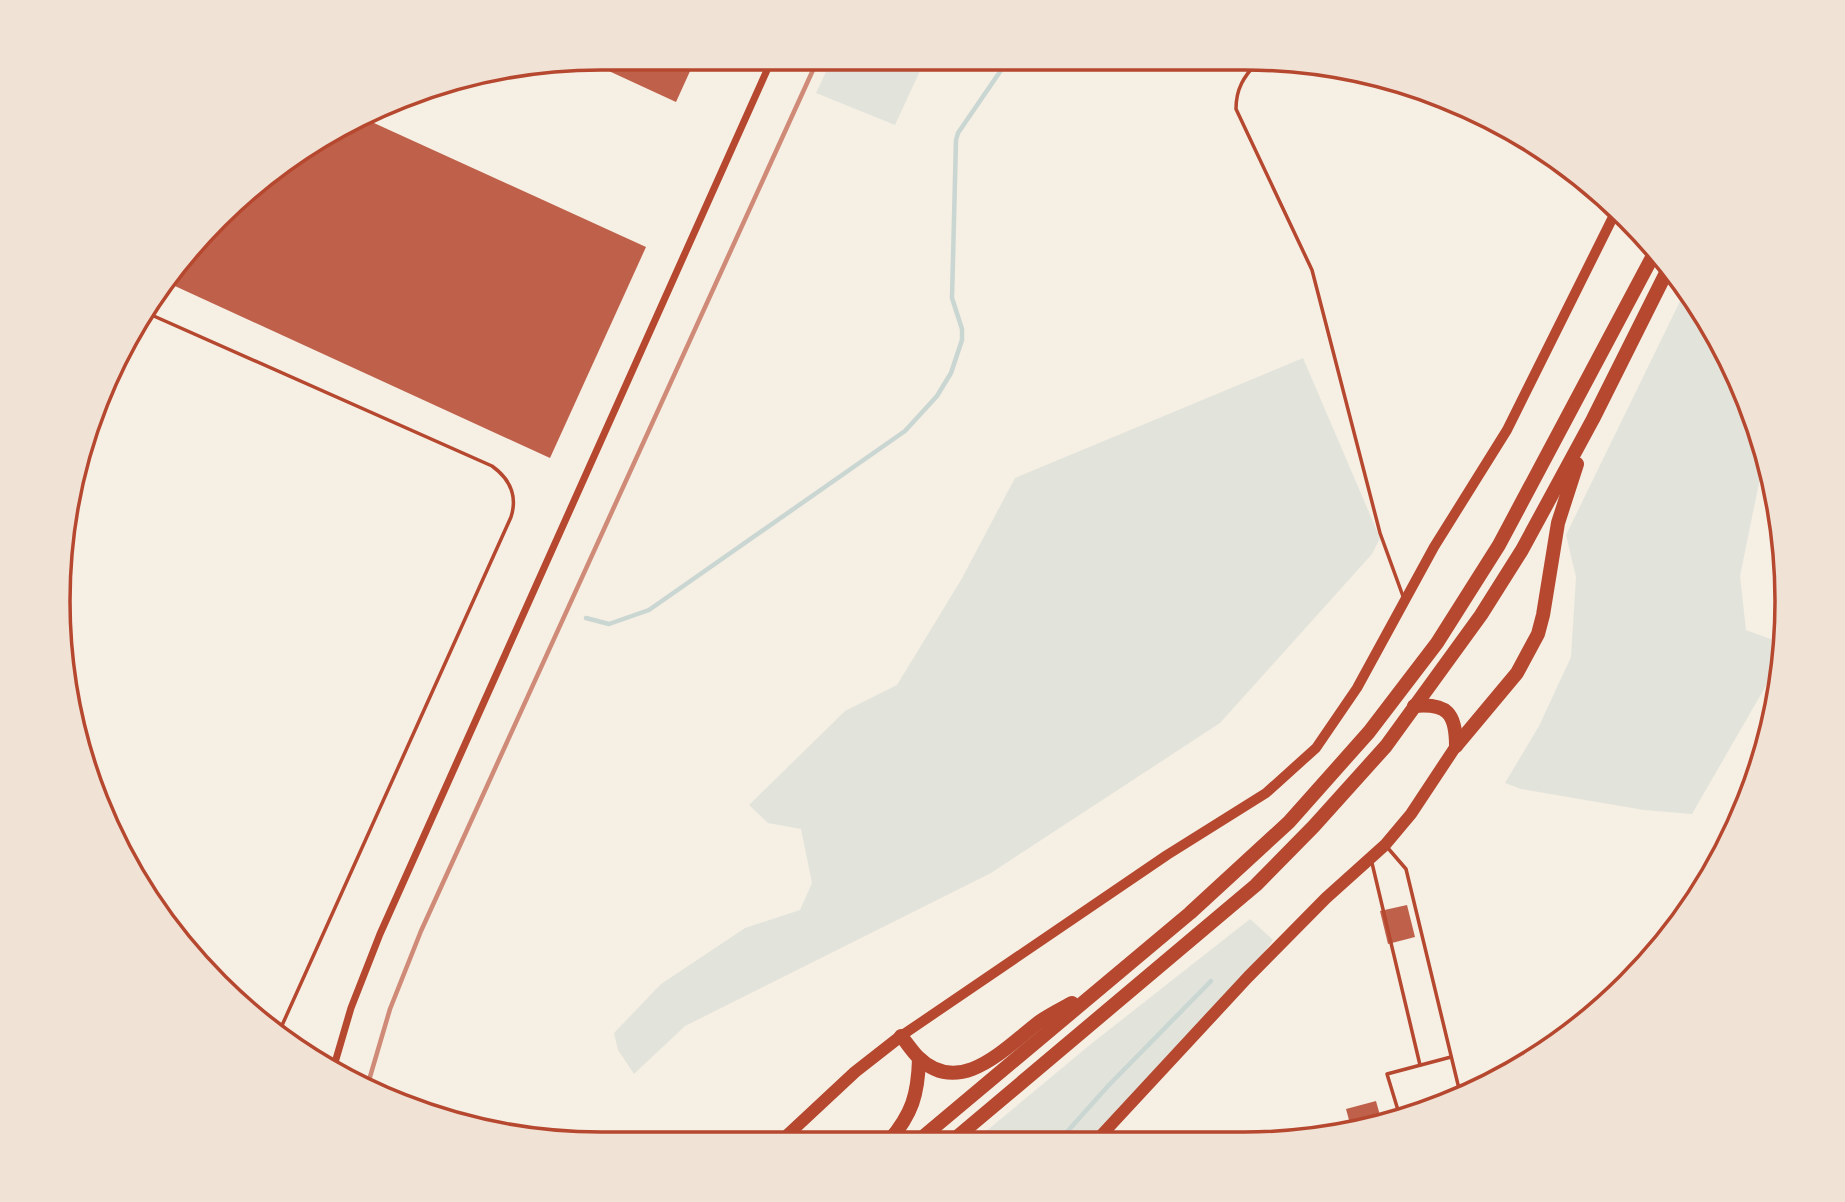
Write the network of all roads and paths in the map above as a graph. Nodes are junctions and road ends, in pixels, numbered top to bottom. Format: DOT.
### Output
graph roads {
  1 [pos="767,70"];
  2 [pos="1250,70"];
  3 [pos="1612,219"];
  4 [pos="1651,260"];
  5 [pos="1664,277"];
  6 [pos="153,316"];
  7 [pos="1593,419"];
  8 [pos="1404,601"];
  9 [pos="1414,706"];
  10 [pos="1456,746"];
  11 [pos="1385,845"];
  12 [pos="1371,858"];
  13 [pos="1101,987"];
  14 [pos="282,1025"];
  15 [pos="901,1036"];
  16 [pos="1451,1057"];
  17 [pos="919,1059"];
  18 [pos="335,1061"];
  19 [pos="1420,1065"];
  20 [pos="1458,1087"];
  21 [pos="1398,1109"];
  22 [pos="791,1132"];
  23 [pos="896,1132"];
  24 [pos="929,1132"];
  25 [pos="963,1132"];
  26 [pos="1104,1132"];
  1 -- 18 [label="street"];
  2 -- 8 [label="lane"];
  3 -- 8 [label="street"];
  4 -- 13 [label="highway"];
  5 -- 7 [label="highway"];
  6 -- 14 [label="lane"];
  7 -- 9 [label="highway"];
  7 -- 10 [label="highway"];
  8 -- 15 [label="street"];
  9 -- 10 [label="highway"];
  9 -- 25 [label="highway"];
  10 -- 11 [label="main road"];
  11 -- 12 [label="main road"];
  11 -- 16 [label="lane"];
  12 -- 19 [label="lane"];
  12 -- 26 [label="main road"];
  13 -- 17 [label="highway"];
  13 -- 24 [label="highway"];
  15 -- 17 [label="highway"];
  15 -- 22 [label="main road"];
  16 -- 19 [label="lane"];
  16 -- 20 [label="lane"];
  17 -- 23 [label="highway"];
  19 -- 21 [label="lane"];
}
